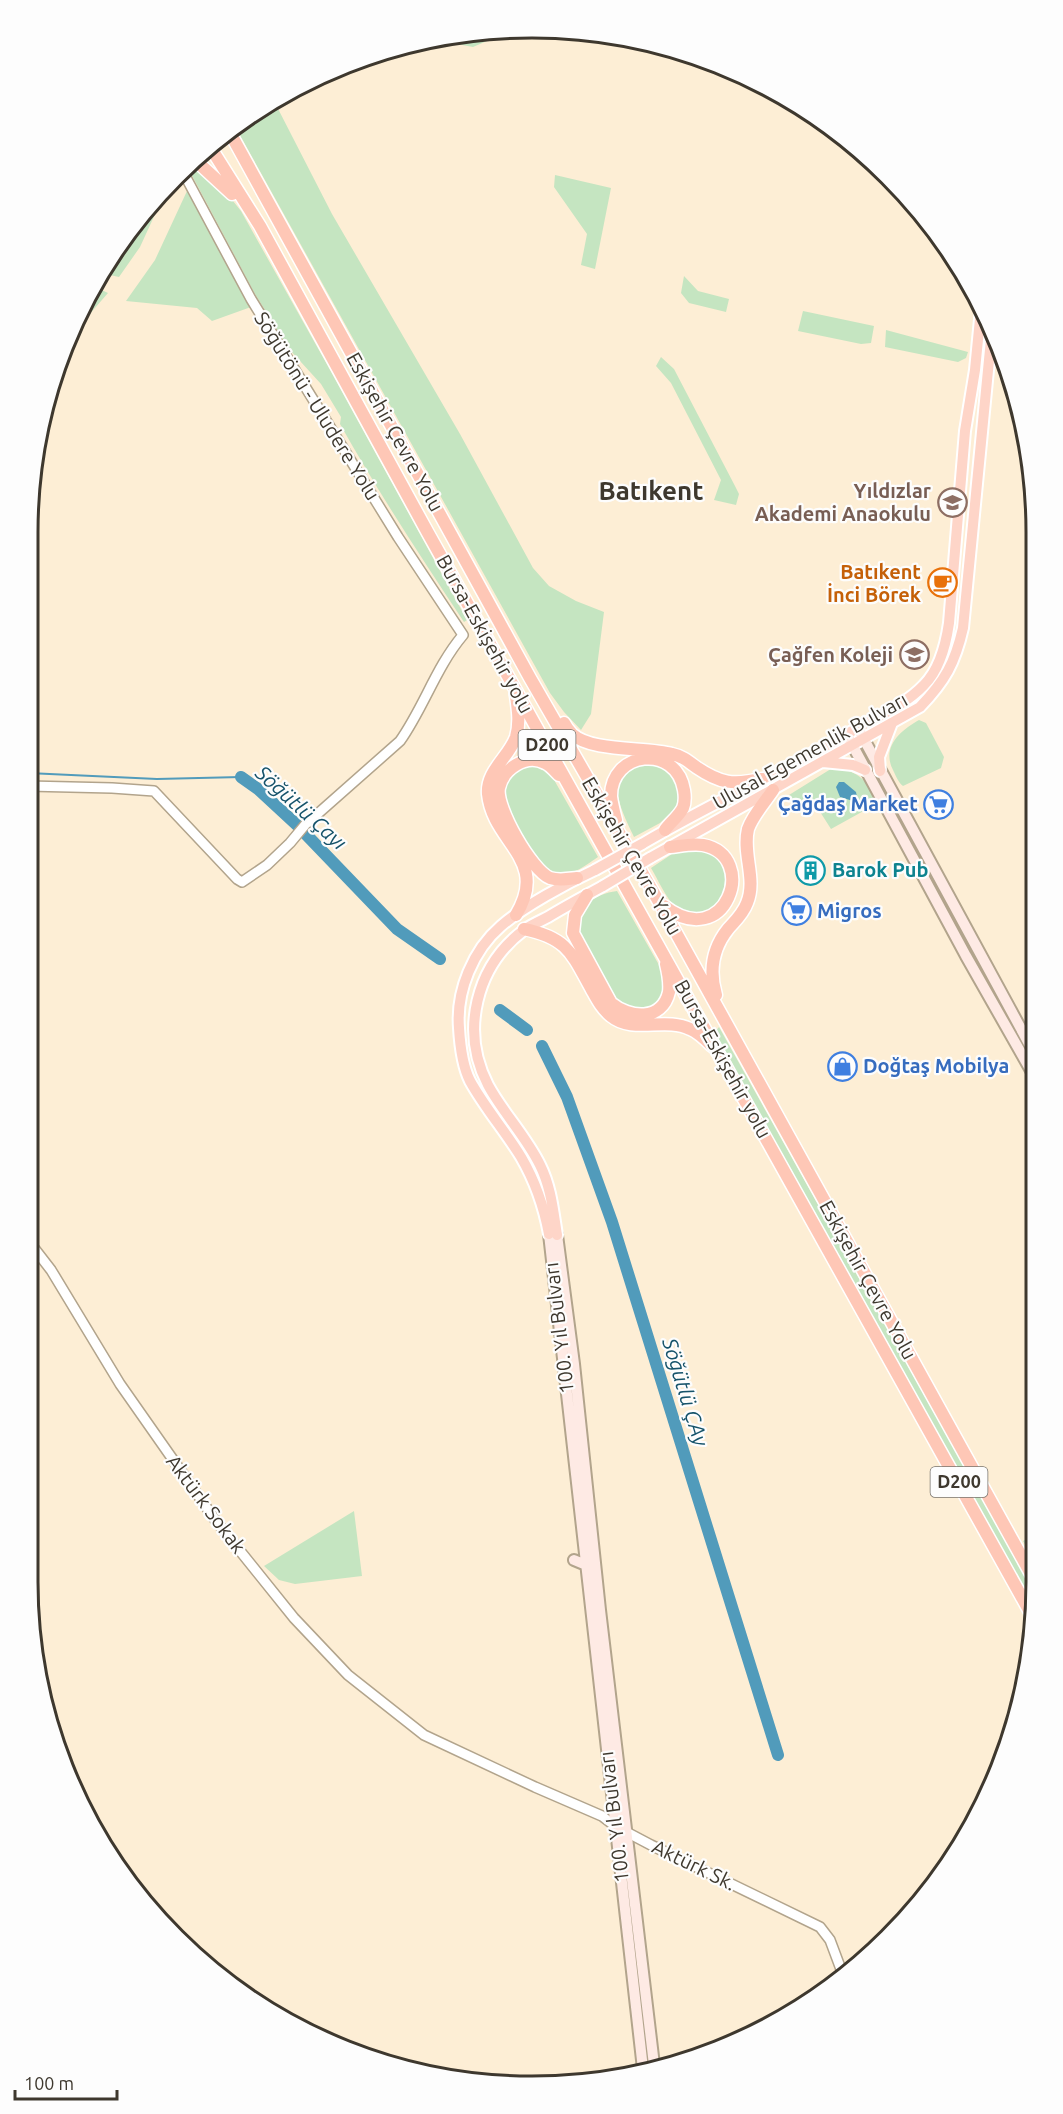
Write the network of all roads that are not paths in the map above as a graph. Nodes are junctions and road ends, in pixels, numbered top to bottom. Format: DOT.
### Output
graph roads {
  1 [pos="233,138"];
  2 [pos="214,153"];
  3 [pos="201,165"];
  4 [pos="186,178"];
  5 [pos="260,226"];
  6 [pos="980,323"];
  7 [pos="990,348"];
  8 [pos="530,678"];
  9 [pos="514,686"];
  10 [pos="892,723"];
  11 [pos="861,733"];
  12 [pos="849,740"];
  13 [pos="823,762"];
  14 [pos="865,770"];
  15 [pos="880,771"];
  16 [pos="762,779"];
  17 [pos="38,786"];
  18 [pos="773,790"];
  19 [pos="573,791"];
  20 [pos="618,830"];
  21 [pos="665,830"];
  22 [pos="670,847"];
  23 [pos="577,878"];
  24 [pos="587,895"];
  25 [pos="659,902"];
  26 [pos="516,915"];
  27 [pos="524,929"];
  28 [pos="661,948"];
  29 [pos="722,1016"];
  30 [pos="1026,1038"];
  31 [pos="717,1050"];
  32 [pos="1026,1062"];
  33 [pos="553,1234"];
  34 [pos="38,1253"];
  35 [pos="883,1345"];
  36 [pos="574,1560"];
  37 [pos="1026,1565"];
  38 [pos="586,1567"];
  39 [pos="1025,1602"];
  40 [pos="424,1735"];
  41 [pos="615,1826"];
  42 [pos="627,1832"];
  43 [pos="840,1967"];
  44 [pos="654,2061"];
  45 [pos="642,2064"];
  1 -- 8 [label="highway, Eskişehir Çevre Yolu / D200"];
  2 -- 5 [label="highway, Bursa-Eskişehir yolu / D200"];
  3 -- 5 [label="highway"];
  4 -- 17 [label="street, Söğütönü - Uludere Yolu"];
  5 -- 9 [label="highway, Bursa-Eskişehir yolu / D200"];
  6 -- 11 [label="main road, Ulusal Egemenlik Bulvarı"];
  7 -- 10 [label="main road, Ulusal Egemenlik Bulvarı"];
  8 -- 16 [label="highway"];
  8 -- 20 [label="highway, Eskişehir Çevre Yolu / D200"];
  9 -- 19 [label="highway, Bursa-Eskişehir yolu / D200"];
  9 -- 26 [label="highway"];
  10 -- 11 [label="main road, Ulusal Egemenlik Bulvarı"];
  10 -- 15 [label="main road"];
  11 -- 12 [label="main road, Ulusal Egemenlik Bulvarı"];
  11 -- 15 [label="main road"];
  12 -- 13 [label="main road, Ulusal Egemenlik Bulvarı"];
  12 -- 14 [label="main road"];
  12 -- 16 [label="main road, Ulusal Egemenlik Bulvarı"];
  13 -- 14 [label="main road"];
  13 -- 18 [label="main road, Ulusal Egemenlik Bulvarı"];
  14 -- 32 [label="main road"];
  15 -- 30 [label="main road"];
  16 -- 21 [label="main road, Ulusal Egemenlik Bulvarı"];
  18 -- 22 [label="main road, Ulusal Egemenlik Bulvarı"];
  18 -- 29 [label="highway"];
  19 -- 23 [label="highway"];
  19 -- 28 [label="highway, Bursa-Eskişehir yolu / D200"];
  20 -- 21 [label="highway"];
  20 -- 25 [label="highway, Eskişehir Çevre Yolu / D200"];
  21 -- 23 [label="main road, Ulusal Egemenlik Bulvarı, bridge"];
  22 -- 24 [label="main road, Ulusal Egemenlik Bulvarı, bridge"];
  22 -- 25 [label="highway"];
  23 -- 26 [label="main road, Ulusal Egemenlik Bulvarı"];
  24 -- 27 [label="main road, Ulusal Egemenlik Bulvarı"];
  24 -- 28 [label="highway"];
  25 -- 29 [label="highway, Eskişehir Çevre Yolu / D200"];
  26 -- 33 [label="main road, Ulusal Egemenlik Bulvarı"];
  27 -- 31 [label="highway"];
  27 -- 33 [label="main road, Ulusal Egemenlik Bulvarı"];
  28 -- 31 [label="highway, Bursa-Eskişehir yolu / D200"];
  29 -- 37 [label="highway, Eskişehir Çevre Yolu / D200"];
  31 -- 35 [label="highway, Bursa-Eskişehir yolu / D200"];
  33 -- 38 [label="main road, 100. Yıl Bulvarı"];
  34 -- 40 [label="street, Aktürk Sokak"];
  35 -- 39 [label="highway, Eskişehir Çevre Yolu / D200"];
  36 -- 38 [label="main road"];
  38 -- 41 [label="main road, 100. Yıl Bulvarı"];
  38 -- 42 [label="main road, 100. Yıl Bulvarı"];
  40 -- 41 [label="street, Aktürk Sk."];
  41 -- 42 [label="street, Aktürk Sk."];
  41 -- 45 [label="main road, 100. Yıl Bulvarı"];
  42 -- 43 [label="street, Aktürk Sk."];
  42 -- 44 [label="main road, 100. Yıl Bulvarı"];
}
